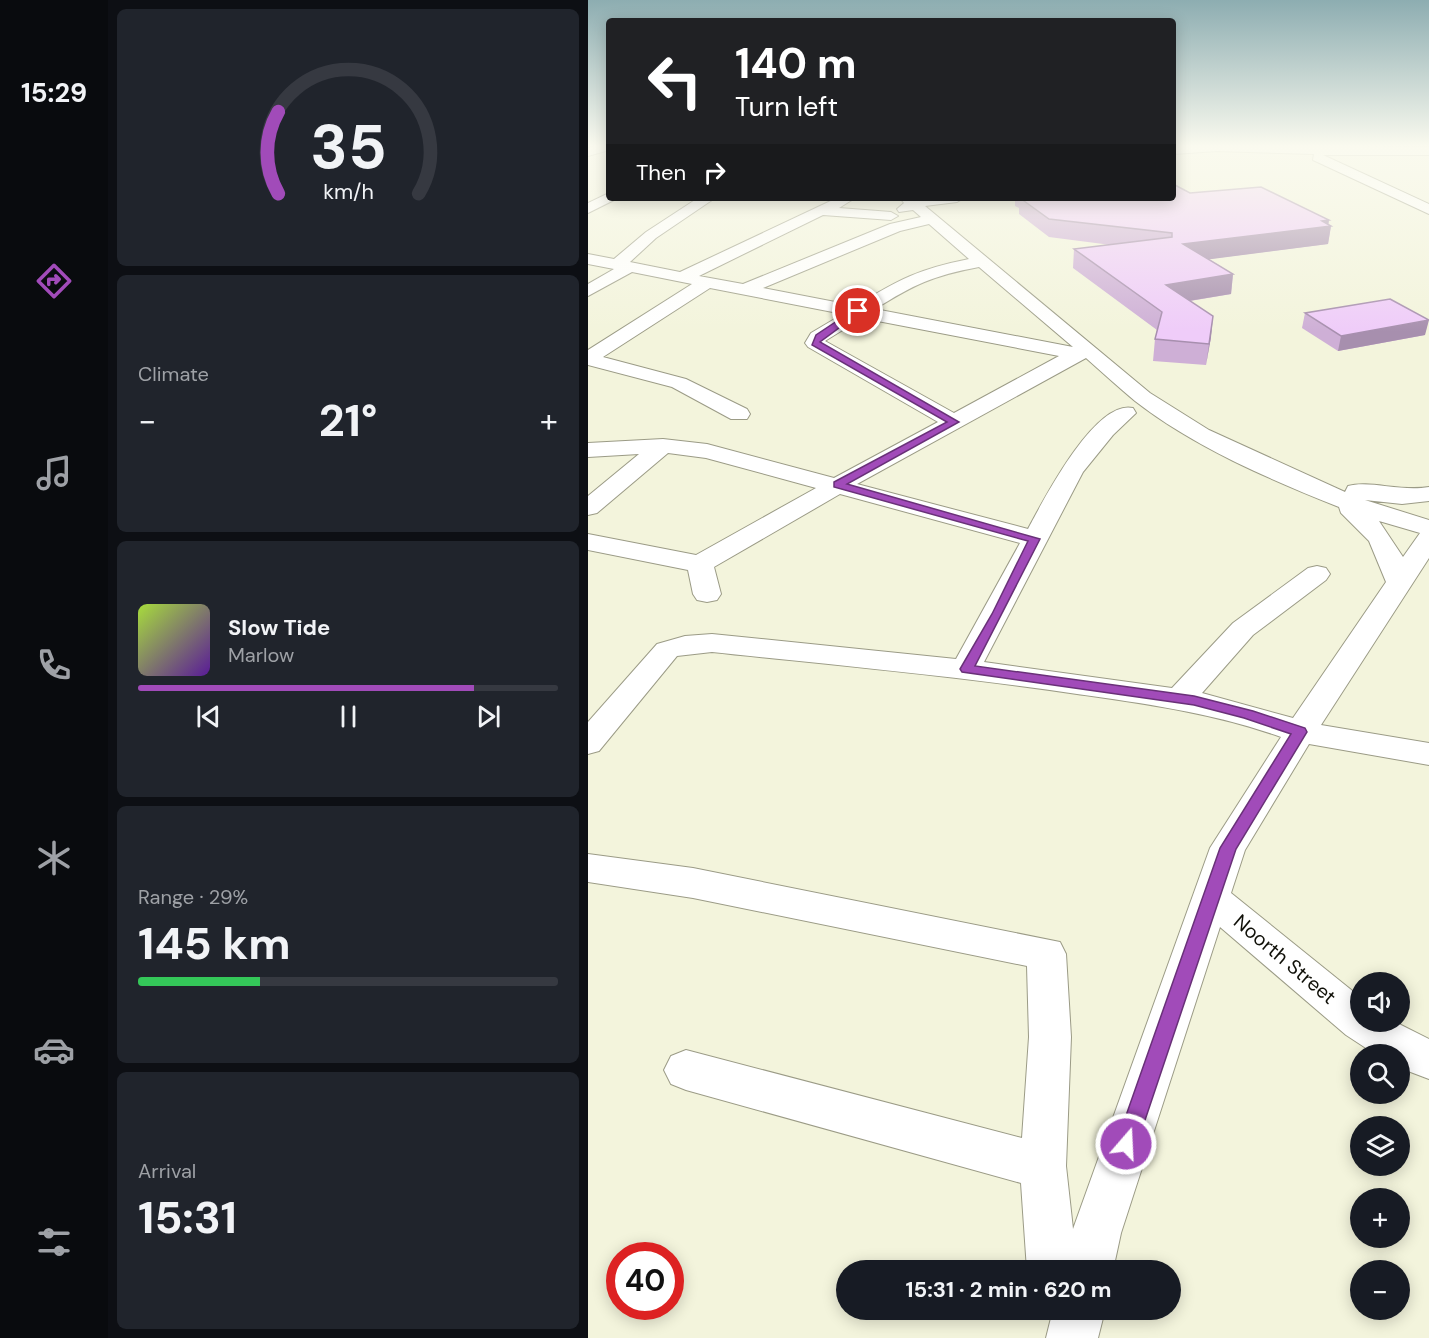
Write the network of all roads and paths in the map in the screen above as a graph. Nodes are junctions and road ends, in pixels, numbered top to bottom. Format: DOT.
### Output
graph roads {
  1 [pos="693,207"];
  2 [pos="826,207"];
  3 [pos="917,207"];
  4 [pos="917,207"];
  5 [pos="927,207"];
  6 [pos="927,207"];
  7 [pos="820,210"];
  8 [pos="893,222"];
  9 [pos="588,259"];
  10 [pos="983,261"];
  11 [pos="623,266"];
  12 [pos="683,278"];
  13 [pos="708,282"];
  14 [pos="746,289"];
  15 [pos="588,291"];
  16 [pos="858,311"];
  17 [pos="1083,353"];
  18 [pos="588,358"];
  19 [pos="1125,413"];
  20 [pos="739,414"];
  21 [pos="954,422"];
  22 [pos="663,446"];
  23 [pos="588,450"];
  24 [pos="838,485"];
  25 [pos="1347,494"];
  26 [pos="1429,494"];
  27 [pos="588,508"];
  28 [pos="1429,517"];
  29 [pos="1429,528"];
  30 [pos="1429,538"];
  31 [pos="1034,539"];
  32 [pos="588,542"];
  33 [pos="700,564"];
  34 [pos="1317,574"];
  35 [pos="1400,583"];
  36 [pos="707,594"];
  37 [pos="966,669"];
  38 [pos="1179,699"];
  39 [pos="1300,732"];
  40 [pos="589,740"];
  41 [pos="1429,754"];
  42 [pos="588,868"];
  43 [pos="1210,897"];
  44 [pos="1350,1012"];
  45 [pos="1377,1032"];
  46 [pos="1429,1059"];
  47 [pos="686,1070"];
  48 [pos="1043,1166"];
  49 [pos="1051,1260"];
  50 [pos="1090,1260"];
  51 [pos="1057,1320"];
  52 [pos="1076,1320"];
  53 [pos="1058,1338"];
  54 [pos="1072,1338"];
  1 -- 11 [label="street"];
  2 -- 7 [label="street"];
  3 -- 8 [label="street"];
  4 -- 8 [label="street"];
  5 -- 10 [label="street"];
  6 -- 25 [label="street"];
  7 -- 8 [label="street"];
  7 -- 12 [label="street"];
  8 -- 14 [label="street"];
  9 -- 11 [label="street"];
  10 -- 16 [label="street"];
  10 -- 17 [label="street"];
  11 -- 12 [label="street"];
  11 -- 15 [label="street"];
  12 -- 13 [label="street"];
  13 -- 14 [label="street"];
  13 -- 18 [label="street"];
  14 -- 16 [label="street"];
  16 -- 17 [label="street"];
  16 -- 21 [label="street"];
  17 -- 21 [label="street"];
  17 -- 25 [label="street"];
  18 -- 20 [label="street"];
  19 -- 31 [label="street"];
  21 -- 24 [label="street"];
  22 -- 23 [label="street"];
  22 -- 24 [label="street"];
  22 -- 27 [label="street"];
  24 -- 31 [label="street"];
  24 -- 33 [label="street"];
  25 -- 26 [label="street"];
  25 -- 28 [label="street"];
  25 -- 29 [label="street"];
  25 -- 35 [label="street"];
  30 -- 35 [label="street"];
  31 -- 37 [label="street"];
  32 -- 33 [label="street"];
  33 -- 36 [label="street"];
  34 -- 38 [label="street"];
  35 -- 39 [label="street"];
  37 -- 38 [label="street"];
  37 -- 40 [label="street"];
  38 -- 39 [label="street"];
  39 -- 41 [label="street"];
  39 -- 43 [label="street"];
  42 -- 48 [label="street"];
  43 -- 44 [label="street, Noorth Street"];
  43 -- 50 [label="street"];
  45 -- 46 [label="street, Noorth Street"];
  47 -- 48 [label="street"];
  48 -- 49 [label="street"];
  51 -- 53 [label="street"];
  52 -- 54 [label="street"];
}
